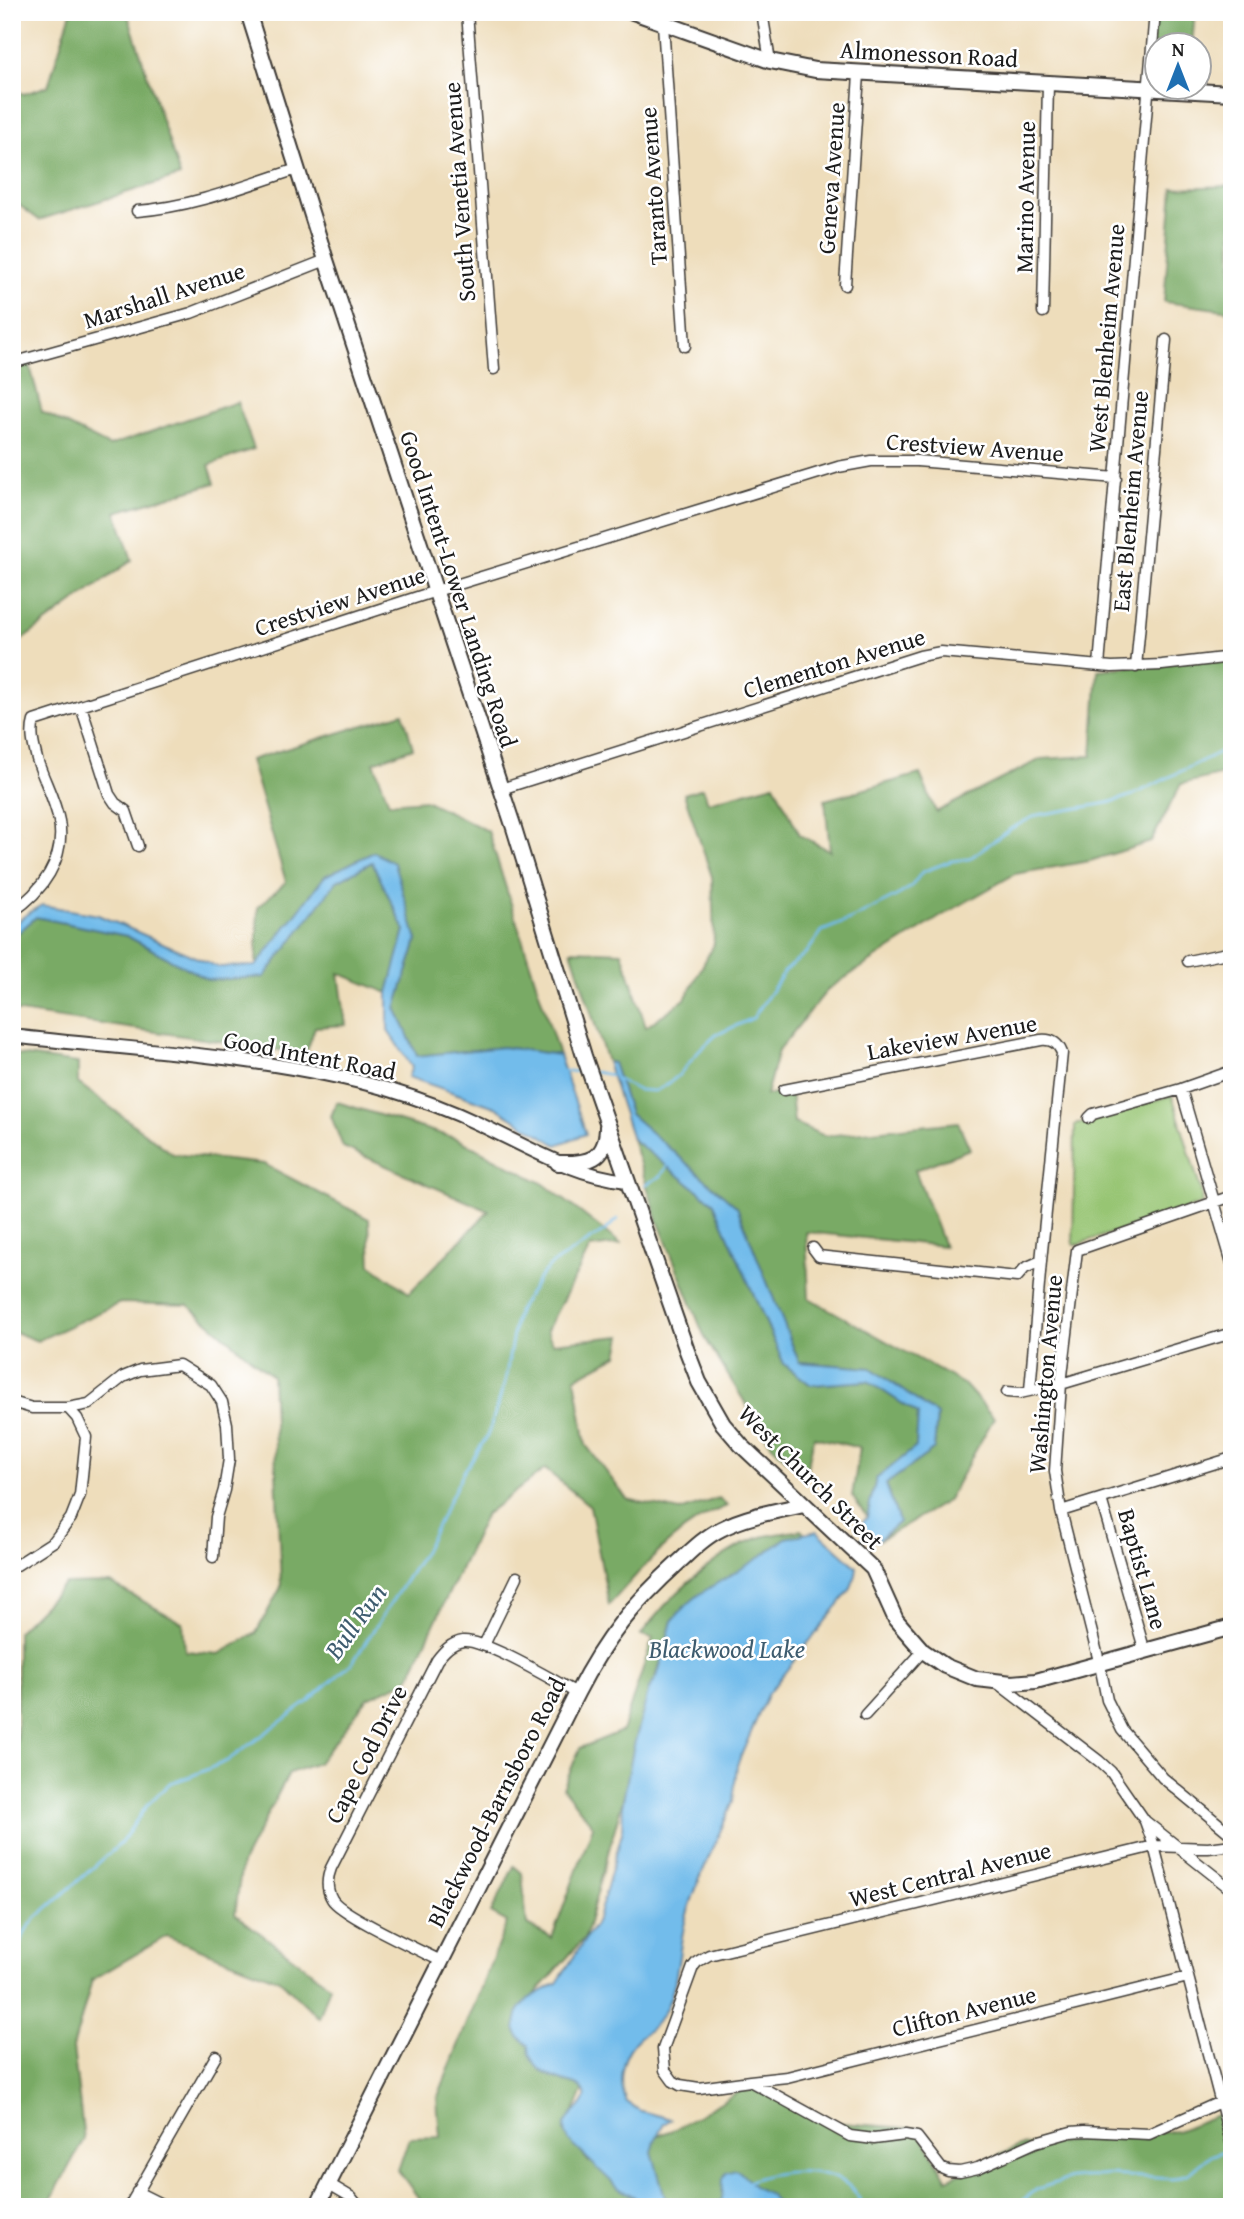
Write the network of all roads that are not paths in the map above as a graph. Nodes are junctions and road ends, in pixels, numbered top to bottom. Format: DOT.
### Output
graph roads {
  1 [pos="248,12"];
  2 [pos="467,12"];
  3 [pos="633,12"];
  4 [pos="762,12"];
  5 [pos="1155,12"];
  6 [pos="663,24"];
  7 [pos="1153,32"];
  8 [pos="770,61"];
  9 [pos="859,74"];
  10 [pos="1048,84"];
  11 [pos="1142,89"];
  12 [pos="1212,92"];
  13 [pos="1232,93"];
  14 [pos="1146,102"];
  15 [pos="297,169"];
  16 [pos="137,211"];
  17 [pos="326,260"];
  18 [pos="845,285"];
  19 [pos="1043,312"];
  20 [pos="1166,340"];
  21 [pos="685,346"];
  22 [pos="12,362"];
  23 [pos="494,369"];
  24 [pos="1116,478"];
  25 [pos="436,591"];
  26 [pos="1232,657"];
  27 [pos="1098,666"];
  28 [pos="1136,667"];
  29 [pos="81,706"];
  30 [pos="501,789"];
  31 [pos="138,846"];
  32 [pos="12,912"];
  33 [pos="1232,952"];
  34 [pos="1188,961"];
  35 [pos="12,1036"];
  36 [pos="1232,1071"];
  37 [pos="1181,1089"];
  38 [pos="784,1090"];
  39 [pos="1056,1112"];
  40 [pos="1089,1118"];
  41 [pos="606,1121"];
  42 [pos="558,1163"];
  43 [pos="626,1181"];
  44 [pos="1232,1196"];
  45 [pos="1214,1202"];
  46 [pos="813,1248"];
  47 [pos="1041,1261"];
  48 [pos="1232,1264"];
  49 [pos="1232,1333"];
  50 [pos="1060,1384"];
  51 [pos="1030,1390"];
  52 [pos="1007,1392"];
  53 [pos="12,1402"];
  54 [pos="68,1408"];
  55 [pos="1232,1458"];
  56 [pos="1101,1499"];
  57 [pos="804,1505"];
  58 [pos="1060,1511"];
  59 [pos="213,1557"];
  60 [pos="12,1568"];
  61 [pos="517,1577"];
  62 [pos="1232,1627"];
  63 [pos="484,1645"];
  64 [pos="923,1651"];
  65 [pos="1145,1652"];
  66 [pos="1100,1665"];
  67 [pos="994,1681"];
  68 [pos="577,1693"];
  69 [pos="865,1715"];
  70 [pos="1145,1821"];
  71 [pos="1232,1835"];
  72 [pos="1232,1845"];
  73 [pos="1154,1846"];
  74 [pos="1179,1848"];
  75 [pos="1232,1890"];
  76 [pos="441,1961"];
  77 [pos="690,1976"];
  78 [pos="1188,1977"];
  79 [pos="216,2056"];
  80 [pos="750,2081"];
  81 [pos="1220,2102"];
  82 [pos="1232,2146"];
  83 [pos="329,2183"];
  84 [pos="137,2192"];
  85 [pos="129,2207"];
  86 [pos="167,2207"];
  87 [pos="317,2207"];
  88 [pos="359,2207"];
  1 -- 15 [label="main road, Good Intent-Lower Landing Road"];
  2 -- 23 [label="street, South Venetia Avenue"];
  3 -- 6 [label="main road, Almonesson Road"];
  4 -- 8 [label="street"];
  5 -- 7 [label="street, West Blenheim Avenue"];
  6 -- 8 [label="main road, Almonesson Road"];
  6 -- 21 [label="street, Taranto Avenue"];
  8 -- 9 [label="main road, Almonesson Road"];
  9 -- 10 [label="main road, Almonesson Road"];
  9 -- 18 [label="street, Geneva Avenue"];
  10 -- 11 [label="main road, Almonesson Road"];
  10 -- 19 [label="street, Marino Avenue"];
  12 -- 13 [label="main road, Almonesson Road"];
  14 -- 24 [label="street, West Blenheim Avenue"];
  15 -- 16 [label="street"];
  15 -- 17 [label="main road, Good Intent-Lower Landing Road"];
  17 -- 22 [label="street, Marshall Avenue"];
  17 -- 25 [label="main road, Good Intent-Lower Landing Road"];
  20 -- 28 [label="street, East Blenheim Avenue"];
  24 -- 25 [label="street, Crestview Avenue"];
  24 -- 27 [label="street, West Blenheim Avenue"];
  25 -- 29 [label="street, Crestview Avenue"];
  25 -- 30 [label="main road, Good Intent-Lower Landing Road"];
  26 -- 28 [label="street, Clementon Avenue"];
  27 -- 28 [label="street, Clementon Avenue"];
  27 -- 30 [label="street, Clementon Avenue"];
  29 -- 31 [label="street"];
  29 -- 32 [label="street, Crestview Avenue"];
  30 -- 41 [label="main road, Good Intent-Lower Landing Road"];
  33 -- 34 [label="street"];
  35 -- 42 [label="street, Good Intent Road"];
  36 -- 37 [label="street"];
  37 -- 40 [label="street"];
  37 -- 45 [label="street"];
  38 -- 39 [label="street, Lakeview Avenue"];
  39 -- 47 [label="street, Washington Avenue"];
  41 -- 42 [label="main road"];
  41 -- 43 [label="main road, Good Intent-Lower Landing Road"];
  42 -- 43 [label="street, Good Intent Road"];
  43 -- 57 [label="main road, West Church Street"];
  44 -- 45 [label="street"];
  45 -- 48 [label="street"];
  45 -- 50 [label="street, Washington Avenue"];
  46 -- 47 [label="street, Washington Avenue"];
  47 -- 51 [label="street, Washington Avenue"];
  49 -- 50 [label="street"];
  50 -- 51 [label="street"];
  50 -- 58 [label="street, Washington Avenue"];
  51 -- 52 [label="street"];
  53 -- 54 [label="street"];
  54 -- 59 [label="street"];
  54 -- 60 [label="street"];
  55 -- 56 [label="street"];
  56 -- 58 [label="street"];
  56 -- 65 [label="street, Baptist Lane"];
  57 -- 64 [label="main road, West Church Street"];
  57 -- 68 [label="main road, Blackwood-Barnsboro Road"];
  58 -- 66 [label="street, Washington Avenue"];
  61 -- 63 [label="street"];
  62 -- 65 [label="main road, West Church Street"];
  63 -- 68 [label="street"];
  63 -- 76 [label="street, Cape Cod Drive"];
  64 -- 67 [label="main road, West Church Street"];
  64 -- 69 [label="street"];
  65 -- 66 [label="main road, West Church Street"];
  66 -- 67 [label="main road, West Church Street"];
  66 -- 71 [label="street, Washington Avenue"];
  67 -- 70 [label="street"];
  68 -- 76 [label="main road, Blackwood-Barnsboro Road"];
  70 -- 73 [label="street"];
  70 -- 74 [label="street"];
  72 -- 74 [label="street, West Central Avenue"];
  73 -- 74 [label="street, West Central Avenue"];
  73 -- 77 [label="street, West Central Avenue"];
  73 -- 78 [label="street"];
  74 -- 75 [label="street"];
  76 -- 83 [label="main road, Blackwood-Barnsboro Road"];
  77 -- 80 [label="street, Clifton Avenue"];
  78 -- 80 [label="street, Clifton Avenue"];
  78 -- 81 [label="street"];
  79 -- 84 [label="street"];
  80 -- 81 [label="street"];
  81 -- 82 [label="street"];
  83 -- 87 [label="main road, Blackwood-Barnsboro Road"];
  83 -- 88 [label="street"];
  84 -- 85 [label="street"];
  84 -- 86 [label="street"];
}
